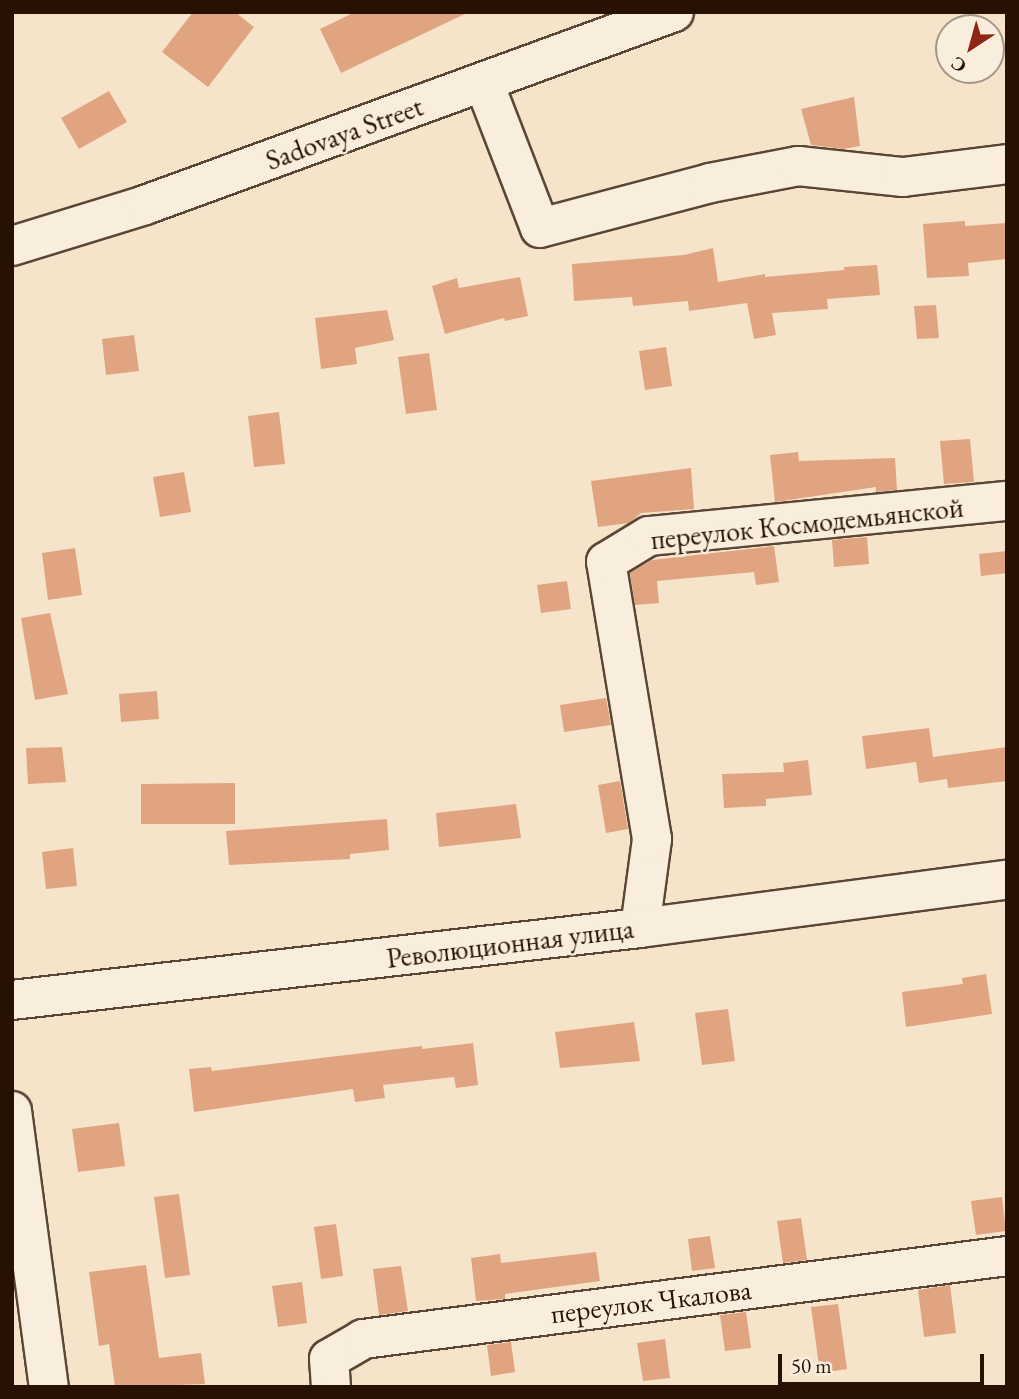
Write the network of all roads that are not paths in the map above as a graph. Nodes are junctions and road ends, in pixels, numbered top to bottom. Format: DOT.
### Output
graph roads {
  1 [pos="674,12"];
  2 [pos="484,83"];
  3 [pos="1007,164"];
  4 [pos="12,246"];
  5 [pos="1007,501"];
  6 [pos="1007,880"];
  7 [pos="640,928"];
  8 [pos="12,1000"];
  9 [pos="12,1111"];
  10 [pos="1007,1255"];
  11 [pos="49,1387"];
  12 [pos="331,1387"];
  1 -- 2 [label="street, Sadovaya Street"];
  2 -- 3 [label="street"];
  2 -- 4 [label="street, Sadovaya Street"];
  5 -- 7 [label="street, переулок Космодемьянской"];
  6 -- 7 [label="street, Революционная улица"];
  7 -- 8 [label="street, Революционная улица"];
  9 -- 11 [label="street"];
  10 -- 12 [label="street, переулок Чкалова"];
}
